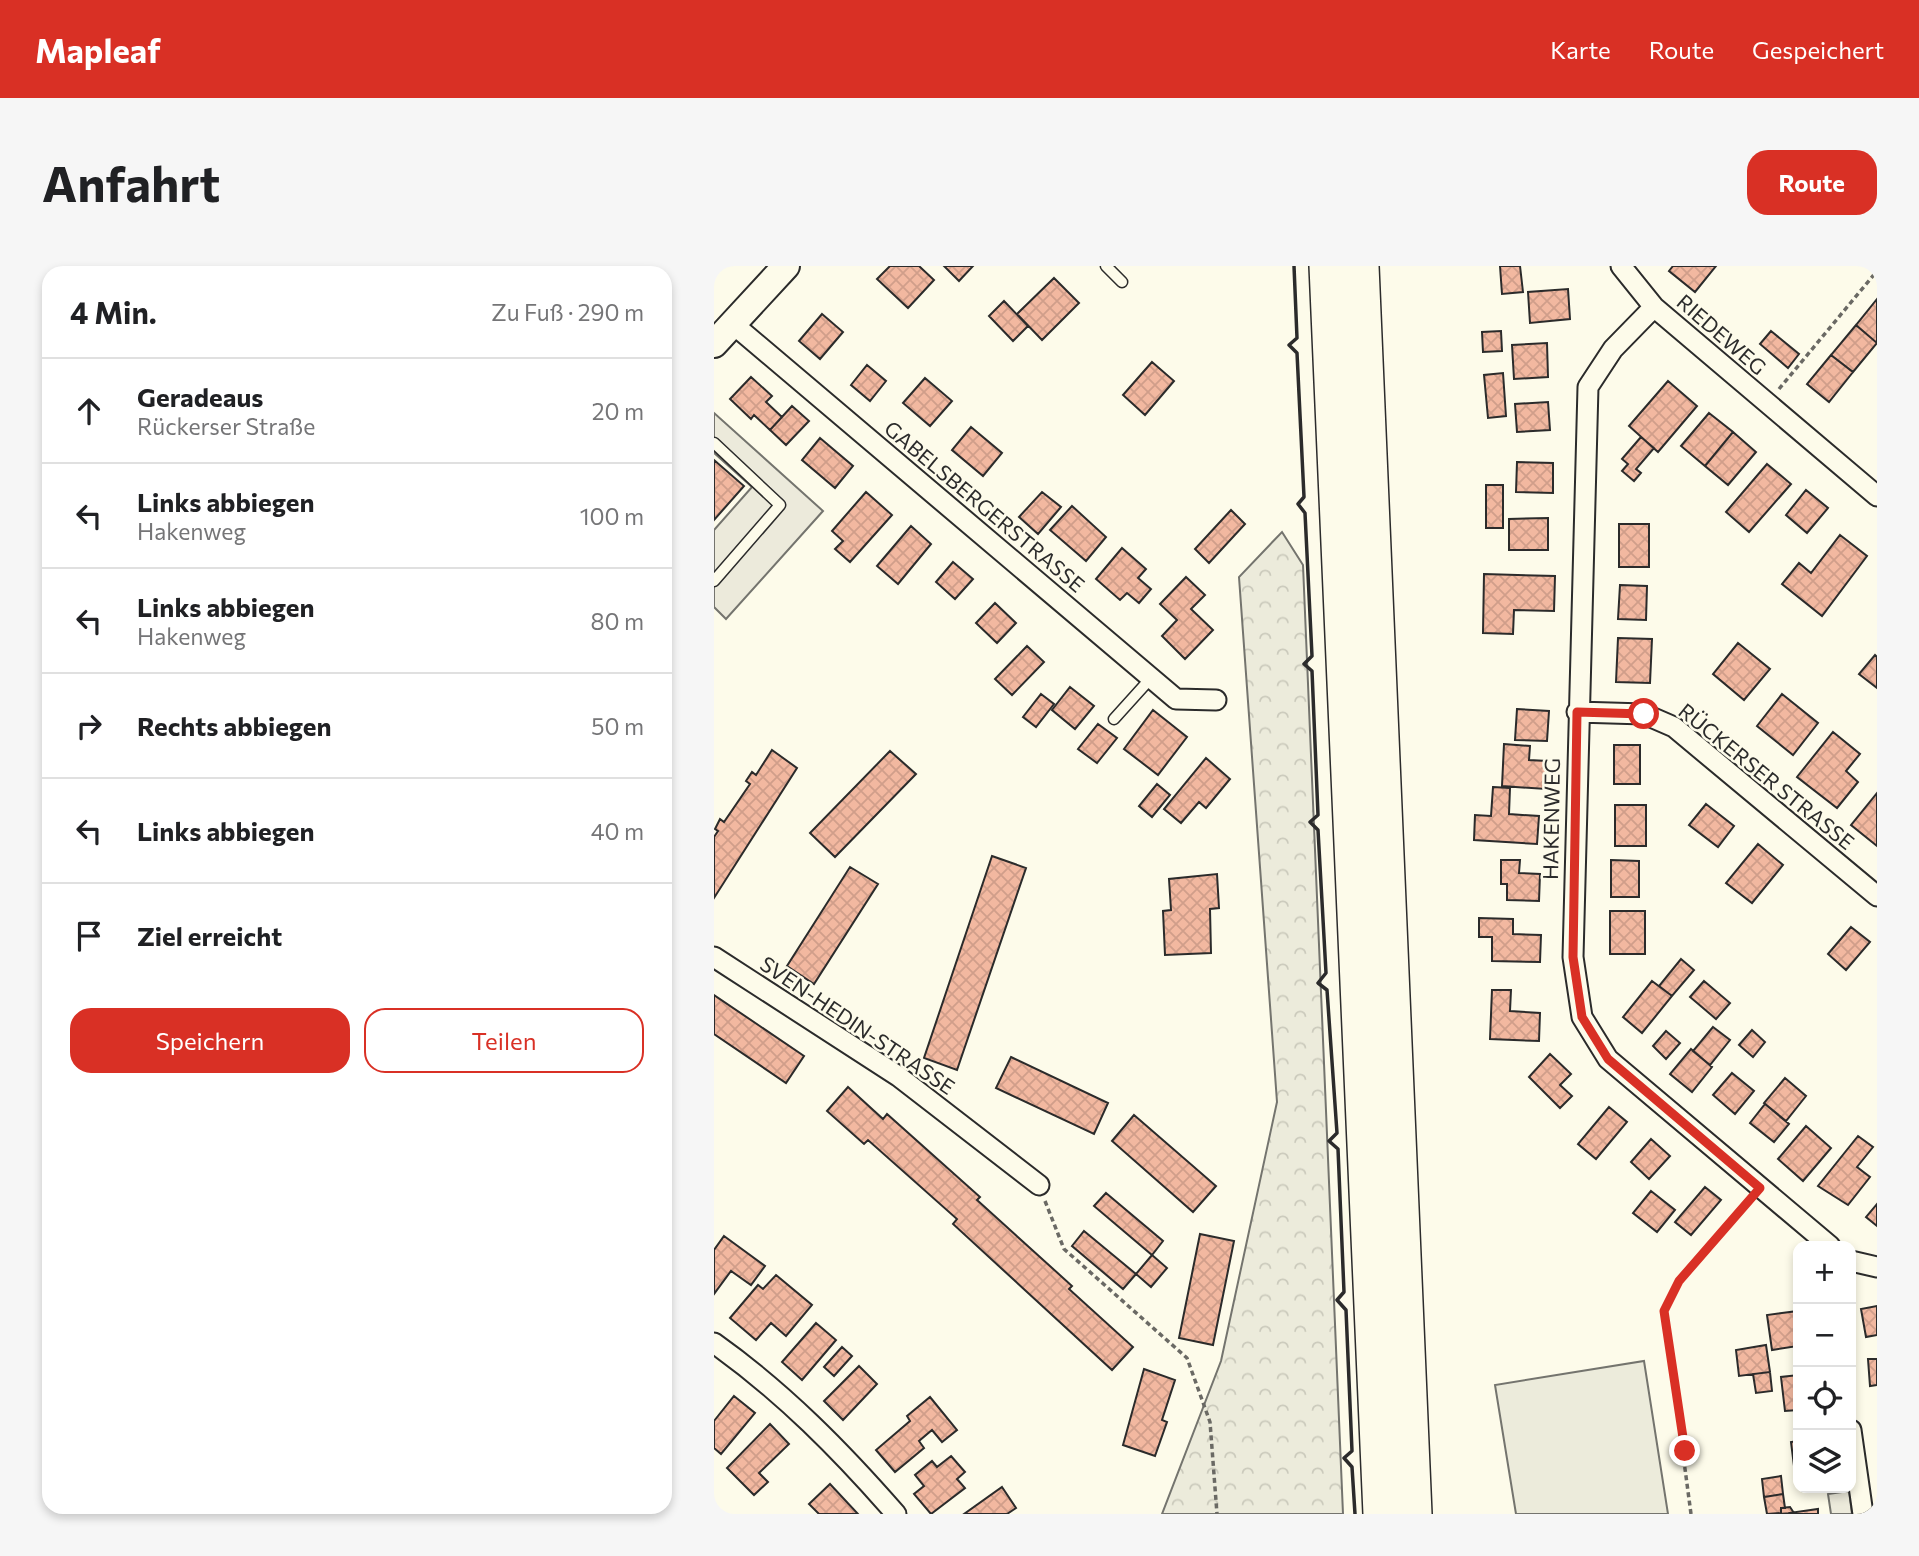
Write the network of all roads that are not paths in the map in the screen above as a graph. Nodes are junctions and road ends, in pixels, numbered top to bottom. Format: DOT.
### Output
graph roads {
  1 [pos="786,266"];
  2 [pos="1106,266"];
  3 [pos="1327,266"];
  4 [pos="1361,266"];
  5 [pos="1621,266"];
  6 [pos="1122,282"];
  7 [pos="1654,307"];
  8 [pos="733,324"];
  9 [pos="714,344"];
  10 [pos="714,443"];
  11 [pos="1877,496"];
  12 [pos="714,581"];
  13 [pos="1151,678"];
  14 [pos="1216,700"];
  15 [pos="1577,712"];
  16 [pos="1114,719"];
  17 [pos="1877,896"];
  18 [pos="714,957"];
  19 [pos="1038,1185"];
  20 [pos="1824,1241"];
  21 [pos="1856,1262"];
  22 [pos="1877,1267"];
  23 [pos="714,1343"];
  24 [pos="1856,1465"];
  25 [pos="896,1514"];
  26 [pos="1381,1514"];
  27 [pos="1414,1514"];
  28 [pos="1863,1514"];
  1 -- 8 [label="main road"];
  2 -- 6 [label="lane"];
  3 -- 26 [label="highway"];
  4 -- 27 [label="highway"];
  5 -- 7 [label="street, RIEDEWEG"];
  7 -- 11 [label="street, RIEDEWEG"];
  7 -- 15 [label="street, HAKENWEG"];
  8 -- 9 [label="main road"];
  8 -- 13 [label="street, GABELSBERGERSTRASSE"];
  10 -- 12 [label="lane"];
  13 -- 14 [label="street, GABELSBERGERSTRASSE"];
  13 -- 16 [label="lane"];
  15 -- 17 [label="street, RÜCKERSER STRASSE"];
  15 -- 20 [label="street, HAKENWEG"];
  18 -- 19 [label="street, SVEN-HEDIN-STRASSE"];
  21 -- 22 [label="street"];
  23 -- 25 [label="street"];
  24 -- 28 [label="street"];
}
